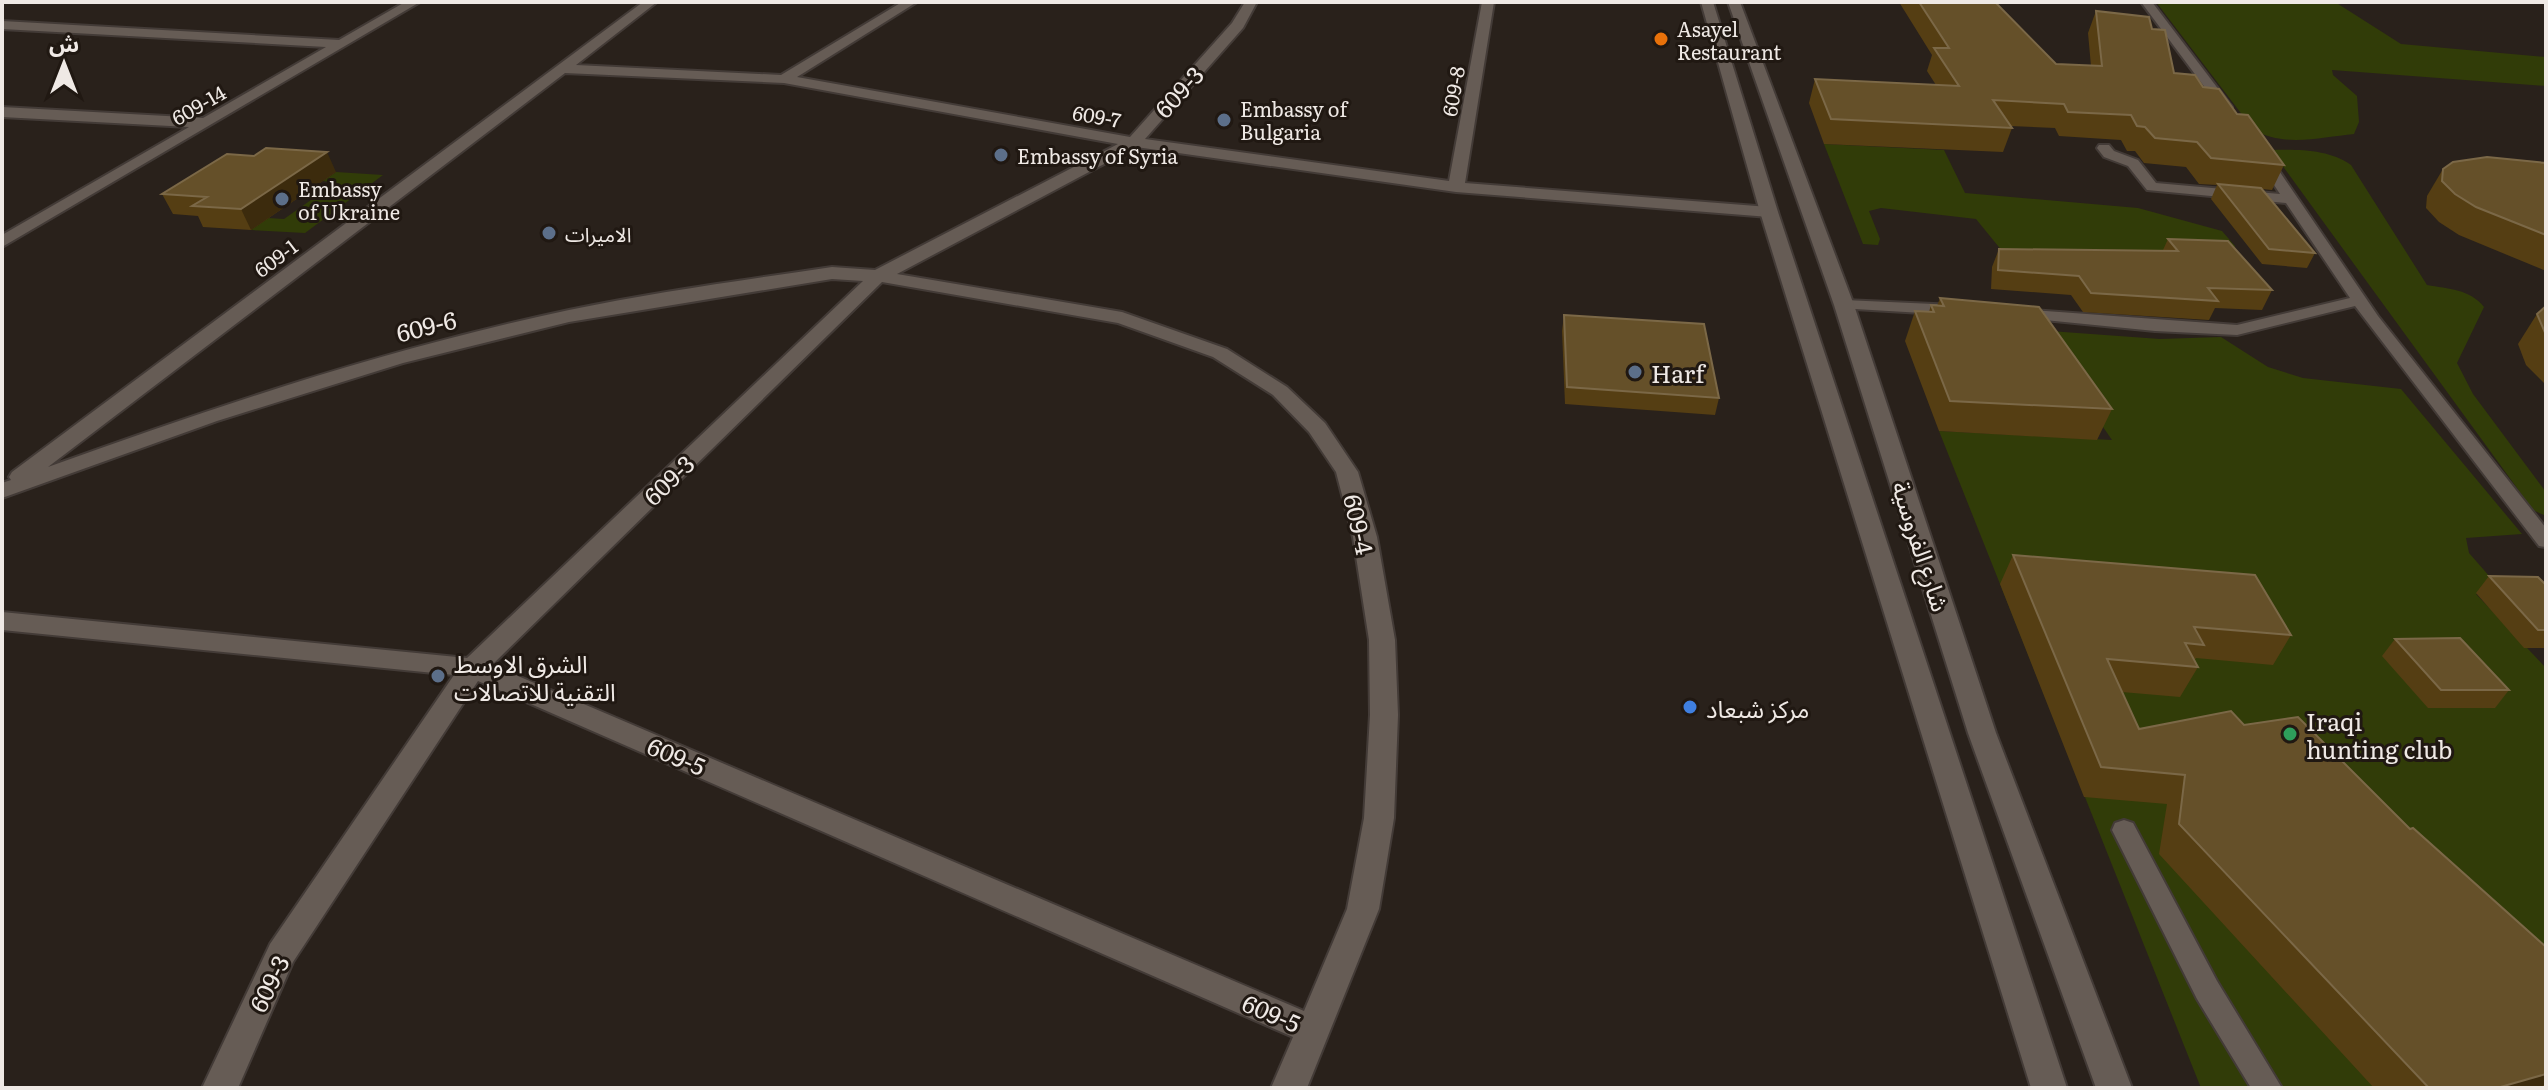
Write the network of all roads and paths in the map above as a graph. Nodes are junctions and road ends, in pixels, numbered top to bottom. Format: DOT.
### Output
graph roads {
  1 [pos="414,2"];
  2 [pos="651,2"];
  3 [pos="911,2"];
  4 [pos="1251,2"];
  5 [pos="1488,2"];
  6 [pos="1707,2"];
  7 [pos="1734,2"];
  8 [pos="2146,2"];
  9 [pos="2,25"];
  10 [pos="341,44"];
  11 [pos="1728,66"];
  12 [pos="1756,68"];
  13 [pos="562,69"];
  14 [pos="784,79"];
  15 [pos="2,112"];
  16 [pos="205,123"];
  17 [pos="2238,123"];
  18 [pos="1134,142"];
  19 [pos="2104,148"];
  20 [pos="2257,149"];
  21 [pos="1456,187"];
  22 [pos="2152,187"];
  23 [pos="2292,199"];
  24 [pos="2174,205"];
  25 [pos="1769,212"];
  26 [pos="11,230"];
  27 [pos="2,242"];
  28 [pos="878,276"];
  29 [pos="2360,300"];
  30 [pos="1844,305"];
  31 [pos="1977,311"];
  32 [pos="2009,313"];
  33 [pos="2,490"];
  34 [pos="2546,541"];
  35 [pos="2,621"];
  36 [pos="473,668"];
  37 [pos="2124,830"];
  38 [pos="1315,1031"];
  39 [pos="220,1088"];
  40 [pos="1289,1088"];
  41 [pos="2049,1088"];
  42 [pos="2114,1088"];
  43 [pos="2267,1088"];
  1 -- 10 [label="street, 609-14"];
  2 -- 13 [label="street, 609-1"];
  3 -- 14 [label="street"];
  4 -- 18 [label="street, 609-3"];
  5 -- 21 [label="street, 609-8"];
  6 -- 11 [label="street, شارع الفروسية"];
  7 -- 12 [label="street, شارع الفروسية"];
  8 -- 17 [label="lane"];
  9 -- 10 [label="street"];
  10 -- 16 [label="street, 609-14"];
  11 -- 12 [label="street"];
  11 -- 25 [label="street, شارع الفروسية"];
  12 -- 30 [label="street, شارع الفروسية"];
  13 -- 14 [label="street, 609-7"];
  13 -- 33 [label="street, 609-1"];
  14 -- 18 [label="street, 609-7"];
  15 -- 16 [label="street"];
  16 -- 26 [label="street, 609-14"];
  18 -- 21 [label="street, 609-7"];
  18 -- 28 [label="street, 609-3"];
  19 -- 22 [label="lane"];
  20 -- 23 [label="lane"];
  21 -- 25 [label="street, 609-7"];
  22 -- 23 [label="lane"];
  22 -- 24 [label="lane"];
  23 -- 29 [label="lane"];
  25 -- 41 [label="street, شارع الفروسية"];
  26 -- 27 [label="street, 609-14"];
  28 -- 33 [label="street, 609-6"];
  28 -- 36 [label="street, 609-3"];
  28 -- 38 [label="street, 609-4"];
  29 -- 32 [label="lane"];
  29 -- 34 [label="lane"];
  30 -- 31 [label="lane"];
  30 -- 42 [label="street, شارع الفروسية"];
  35 -- 36 [label="street, 609-5"];
  36 -- 38 [label="street, 609-5"];
  36 -- 39 [label="street, 609-3"];
  37 -- 43 [label="lane"];
  38 -- 40 [label="street, 609-4"];
}
